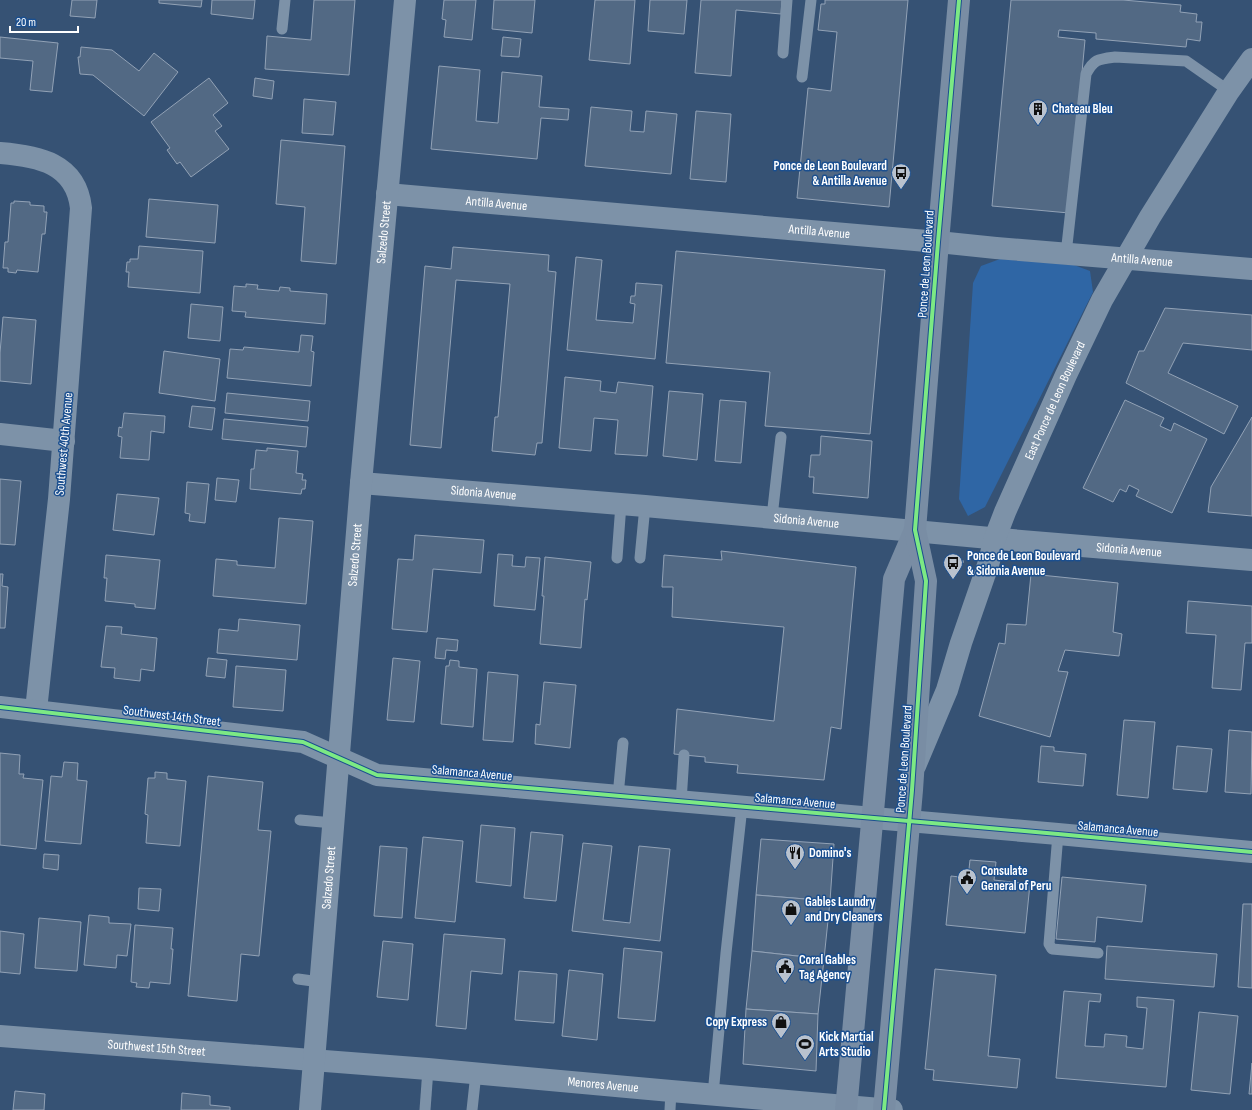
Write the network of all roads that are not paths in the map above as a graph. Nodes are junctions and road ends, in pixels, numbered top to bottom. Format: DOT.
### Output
graph roads {
  1 [pos="284,0"];
  2 [pos="405,0"];
  3 [pos="787,0"];
  4 [pos="811,0"];
  5 [pos="959,0"];
  6 [pos="282,28"];
  7 [pos="783,52"];
  8 [pos="1252,59"];
  9 [pos="802,77"];
  10 [pos="1229,91"];
  11 [pos="0,153"];
  12 [pos="387,194"];
  13 [pos="938,242"];
  14 [pos="1066,254"];
  15 [pos="1126,259"];
  16 [pos="1252,269"];
  17 [pos="0,434"];
  18 [pos="782,437"];
  19 [pos="64,441"];
  20 [pos="361,483"];
  21 [pos="621,504"];
  22 [pos="646,506"];
  23 [pos="772,517"];
  24 [pos="915,530"];
  25 [pos="995,538"];
  26 [pos="617,558"];
  27 [pos="640,558"];
  28 [pos="1252,560"];
  29 [pos="0,707"];
  30 [pos="36,710"];
  31 [pos="623,743"];
  32 [pos="684,755"];
  33 [pos="339,758"];
  34 [pos="913,769"];
  35 [pos="618,796"];
  36 [pos="681,802"];
  37 [pos="742,807"];
  38 [pos="872,818"];
  39 [pos="300,820"];
  40 [pos="909,821"];
  41 [pos="333,823"];
  42 [pos="1058,834"];
  43 [pos="1252,852"];
  44 [pos="1098,953"];
  45 [pos="298,979"];
  46 [pos="320,982"];
  47 [pos="0,1036"];
  48 [pos="314,1059"];
  49 [pos="428,1069"];
  50 [pos="476,1073"];
  51 [pos="713,1095"];
  52 [pos="671,1101"];
  53 [pos="846,1108"];
  54 [pos="310,1110"];
  55 [pos="425,1110"];
  56 [pos="472,1110"];
  57 [pos="886,1110"];
  1 -- 6 [label="lane"];
  2 -- 12 [label="street, Salzedo Street"];
  3 -- 7 [label="lane"];
  4 -- 9 [label="lane"];
  5 -- 13 [label="street, Ponce de Leon Boulevard"];
  8 -- 10 [label="street, East Ponce de Leon Boulevard"];
  10 -- 14 [label="lane"];
  10 -- 15 [label="street, East Ponce de Leon Boulevard"];
  11 -- 19 [label="street, Southwest 40th Avenue"];
  12 -- 13 [label="street, Antilla Avenue"];
  12 -- 20 [label="street, Salzedo Street"];
  13 -- 14 [label="street, Antilla Avenue"];
  13 -- 24 [label="street, Ponce de Leon Boulevard"];
  14 -- 15 [label="street, Antilla Avenue"];
  15 -- 16 [label="street, Antilla Avenue"];
  15 -- 25 [label="street, East Ponce de Leon Boulevard"];
  17 -- 19 [label="street"];
  18 -- 23 [label="lane"];
  19 -- 30 [label="street, Southwest 40th Avenue"];
  20 -- 21 [label="street, Sidonia Avenue"];
  20 -- 33 [label="street, Salzedo Street"];
  21 -- 22 [label="street, Sidonia Avenue"];
  21 -- 26 [label="lane"];
  22 -- 23 [label="street, Sidonia Avenue"];
  22 -- 27 [label="lane"];
  23 -- 24 [label="street, Sidonia Avenue"];
  24 -- 25 [label="street, Sidonia Avenue"];
  24 -- 34 [label="street, Ponce de Leon Boulevard"];
  24 -- 38 [label="street, Ponce de Leon Boulevard"];
  25 -- 28 [label="street, Sidonia Avenue"];
  25 -- 34 [label="street, East Ponce de Leon Boulevard"];
  29 -- 30 [label="street, Southwest 14th Street"];
  30 -- 33 [label="street, Southwest 14th Street"];
  31 -- 35 [label="lane"];
  32 -- 36 [label="lane"];
  33 -- 35 [label="street, Salamanca Avenue"];
  33 -- 41 [label="street, Salzedo Street"];
  34 -- 40 [label="street, Ponce de Leon Boulevard"];
  35 -- 36 [label="street, Salamanca Avenue"];
  36 -- 37 [label="street, Salamanca Avenue"];
  37 -- 38 [label="street, Salamanca Avenue"];
  37 -- 51 [label="lane"];
  38 -- 40 [label="street, Salamanca Avenue"];
  38 -- 53 [label="street, Ponce de Leon Boulevard"];
  39 -- 41 [label="lane"];
  40 -- 42 [label="street, Salamanca Avenue"];
  40 -- 57 [label="street, Ponce de Leon Boulevard"];
  41 -- 46 [label="street, Salzedo Street"];
  42 -- 43 [label="street, Salamanca Avenue"];
  42 -- 44 [label="lane"];
  45 -- 46 [label="lane"];
  46 -- 48 [label="street, Salzedo Street"];
  47 -- 48 [label="street, Southwest 15th Street"];
  48 -- 49 [label="street, Menores Avenue"];
  48 -- 54 [label="street, Salzedo Street"];
  49 -- 50 [label="street, Menores Avenue"];
  49 -- 55 [label="lane"];
  50 -- 52 [label="street, Menores Avenue"];
  50 -- 56 [label="lane"];
  51 -- 52 [label="street, Menores Avenue"];
  51 -- 53 [label="street, Menores Avenue"];
  53 -- 57 [label="street, Menores Avenue"];
}
